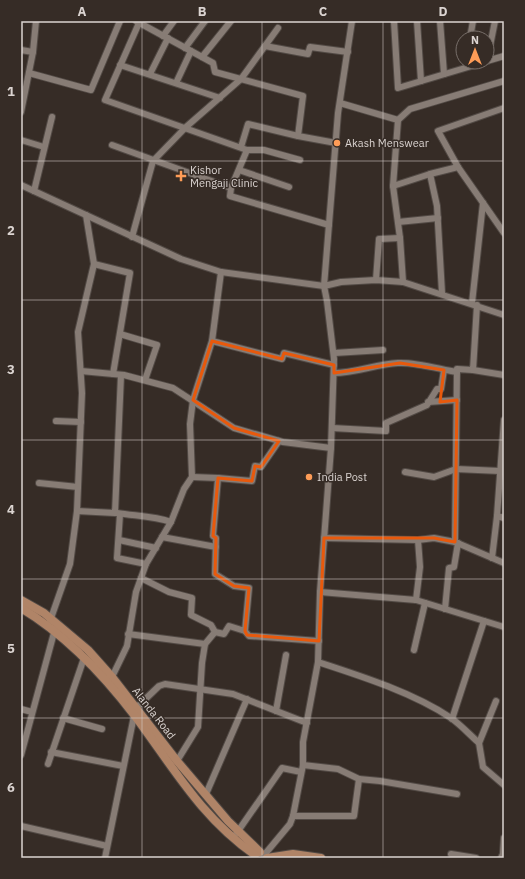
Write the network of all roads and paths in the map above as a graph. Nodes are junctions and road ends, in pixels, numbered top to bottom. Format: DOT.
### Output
graph roads {
  1 [pos="36,21"];
  2 [pos="120,21"];
  3 [pos="174,21"];
  4 [pos="205,21"];
  5 [pos="231,21"];
  6 [pos="352,21"];
  7 [pos="394,21"];
  8 [pos="417,21"];
  9 [pos="440,21"];
  10 [pos="138,22"];
  11 [pos="278,28"];
  12 [pos="165,37"];
  13 [pos="266,46"];
  14 [pos="188,49"];
  15 [pos="21,50"];
  16 [pos="33,52"];
  17 [pos="348,52"];
  18 [pos="202,57"];
  19 [pos="120,65"];
  20 [pos="455,69"];
  21 [pos="29,73"];
  22 [pos="150,74"];
  23 [pos="444,74"];
  24 [pos="241,79"];
  25 [pos="421,81"];
  26 [pos="504,81"];
  27 [pos="176,83"];
  28 [pos="23,91"];
  29 [pos="220,98"];
  30 [pos="340,103"];
  31 [pos="504,108"];
  32 [pos="21,112"];
  33 [pos="52,117"];
  34 [pos="398,120"];
  35 [pos="186,127"];
  36 [pos="298,136"];
  37 [pos="21,140"];
  38 [pos="336,143"];
  39 [pos="112,145"];
  40 [pos="44,147"];
  41 [pos="244,149"];
  42 [pos="300,160"];
  43 [pos="153,161"];
  44 [pos="458,167"];
  45 [pos="239,170"];
  46 [pos="430,174"];
  47 [pos="21,185"];
  48 [pos="393,186"];
  49 [pos="289,187"];
  50 [pos="231,188"];
  51 [pos="34,191"];
  52 [pos="483,203"];
  53 [pos="86,215"];
  54 [pos="438,218"];
  55 [pos="398,222"];
  56 [pos="329,225"];
  57 [pos="504,233"];
  58 [pos="132,237"];
  59 [pos="400,238"];
  60 [pos="94,264"];
  61 [pos="221,272"];
  62 [pos="376,280"];
  63 [pos="403,282"];
  64 [pos="324,286"];
  65 [pos="442,294"];
  66 [pos="474,304"];
  67 [pos="504,315"];
  68 [pos="120,334"];
  69 [pos="212,341"];
  70 [pos="383,350"];
  71 [pos="334,353"];
  72 [pos="334,365"];
  73 [pos="444,370"];
  74 [pos="473,370"];
  75 [pos="81,371"];
  76 [pos="457,372"];
  77 [pos="334,373"];
  78 [pos="113,374"];
  79 [pos="121,374"];
  80 [pos="504,375"];
  81 [pos="145,380"];
  82 [pos="193,400"];
  83 [pos="457,400"];
  84 [pos="428,402"];
  85 [pos="504,420"];
  86 [pos="56,421"];
  87 [pos="81,422"];
  88 [pos="504,425"];
  89 [pos="332,428"];
  90 [pos="279,441"];
  91 [pos="331,448"];
  92 [pos="456,469"];
  93 [pos="500,471"];
  94 [pos="405,472"];
  95 [pos="192,477"];
  96 [pos="218,478"];
  97 [pos="39,483"];
  98 [pos="78,487"];
  99 [pos="77,511"];
  100 [pos="118,514"];
  101 [pos="497,516"];
  102 [pos="504,518"];
  103 [pos="171,522"];
  104 [pos="162,537"];
  105 [pos="324,538"];
  106 [pos="118,540"];
  107 [pos="418,540"];
  108 [pos="457,542"];
  109 [pos="216,547"];
  110 [pos="156,548"];
  111 [pos="492,558"];
  112 [pos="504,563"];
  113 [pos="146,564"];
  114 [pos="141,578"];
  115 [pos="320,592"];
  116 [pos="21,600"];
  117 [pos="416,600"];
  118 [pos="426,603"];
  119 [pos="21,608"];
  120 [pos="445,609"];
  121 [pos="484,621"];
  122 [pos="52,625"];
  123 [pos="504,627"];
  124 [pos="245,631"];
  125 [pos="215,632"];
  126 [pos="128,634"];
  127 [pos="319,641"];
  128 [pos="205,644"];
  129 [pos="414,650"];
  130 [pos="286,655"];
  131 [pos="84,658"];
  132 [pos="318,662"];
  133 [pos="107,674"];
  134 [pos="200,688"];
  135 [pos="247,699"];
  136 [pos="496,701"];
  137 [pos="21,709"];
  138 [pos="276,710"];
  139 [pos="32,712"];
  140 [pos="135,712"];
  141 [pos="63,718"];
  142 [pos="452,718"];
  143 [pos="306,724"];
  144 [pos="102,729"];
  145 [pos="479,743"];
  146 [pos="51,752"];
  147 [pos="21,755"];
  148 [pos="177,761"];
  149 [pos="48,764"];
  150 [pos="303,765"];
  151 [pos="123,766"];
  152 [pos="301,772"];
  153 [pos="359,779"];
  154 [pos="503,782"];
  155 [pos="206,794"];
  156 [pos="457,794"];
  157 [pos="293,816"];
  158 [pos="21,826"];
  159 [pos="239,831"];
  160 [pos="504,838"];
  161 [pos="233,839"];
  162 [pos="107,846"];
  163 [pos="451,854"];
  164 [pos="261,856"];
  165 [pos="106,858"];
  166 [pos="321,858"];
  167 [pos="476,858"];
  168 [pos="501,858"];
  1 -- 16 [label="street"];
  2 -- 21 [label="street"];
  3 -- 12 [label="street"];
  4 -- 14 [label="street"];
  5 -- 18 [label="street"];
  6 -- 17 [label="street"];
  7 -- 25 [label="street"];
  8 -- 25 [label="street"];
  9 -- 23 [label="street"];
  10 -- 12 [label="street"];
  10 -- 19 [label="street"];
  11 -- 13 [label="street"];
  12 -- 14 [label="street"];
  12 -- 22 [label="street"];
  13 -- 17 [label="street"];
  13 -- 24 [label="street"];
  14 -- 18 [label="street"];
  14 -- 27 [label="street"];
  15 -- 16 [label="street"];
  16 -- 21 [label="street"];
  17 -- 30 [label="street"];
  18 -- 24 [label="street"];
  19 -- 22 [label="street"];
  19 -- 35 [label="street"];
  20 -- 23 [label="street"];
  21 -- 28 [label="street"];
  22 -- 27 [label="street"];
  23 -- 25 [label="street"];
  24 -- 29 [label="street"];
  24 -- 36 [label="street"];
  26 -- 34 [label="street"];
  27 -- 29 [label="street"];
  28 -- 32 [label="street"];
  29 -- 35 [label="street"];
  30 -- 34 [label="street"];
  30 -- 38 [label="street"];
  31 -- 44 [label="street"];
  33 -- 40 [label="street"];
  34 -- 48 [label="street"];
  35 -- 41 [label="street"];
  35 -- 43 [label="street"];
  36 -- 38 [label="street"];
  36 -- 41 [label="street"];
  37 -- 40 [label="street"];
  38 -- 56 [label="street"];
  39 -- 43 [label="street"];
  40 -- 51 [label="street"];
  41 -- 42 [label="street"];
  41 -- 45 [label="street"];
  43 -- 50 [label="street"];
  43 -- 58 [label="street"];
  44 -- 46 [label="street"];
  44 -- 52 [label="street"];
  45 -- 49 [label="street"];
  45 -- 50 [label="street"];
  46 -- 48 [label="street"];
  46 -- 54 [label="street"];
  47 -- 51 [label="street"];
  48 -- 55 [label="street"];
  50 -- 56 [label="street"];
  51 -- 53 [label="street"];
  52 -- 57 [label="street"];
  52 -- 66 [label="street"];
  53 -- 58 [label="street"];
  53 -- 60 [label="street"];
  54 -- 55 [label="street"];
  54 -- 65 [label="street"];
  55 -- 59 [label="street"];
  56 -- 64 [label="street"];
  58 -- 61 [label="street"];
  59 -- 62 [label="street"];
  59 -- 63 [label="street"];
  60 -- 68 [label="street"];
  60 -- 75 [label="street"];
  61 -- 64 [label="street"];
  61 -- 69 [label="street"];
  62 -- 63 [label="street"];
  62 -- 64 [label="street"];
  63 -- 65 [label="street"];
  64 -- 71 [label="street"];
  65 -- 66 [label="street"];
  66 -- 67 [label="street"];
  66 -- 74 [label="street"];
  68 -- 78 [label="street"];
  68 -- 81 [label="street"];
  69 -- 72 [label="street"];
  69 -- 82 [label="street"];
  70 -- 71 [label="street"];
  71 -- 72 [label="street"];
  72 -- 77 [label="street"];
  73 -- 76 [label="street"];
  73 -- 77 [label="street"];
  73 -- 84 [label="street"];
  74 -- 76 [label="street"];
  74 -- 80 [label="street"];
  75 -- 78 [label="street"];
  75 -- 87 [label="street"];
  76 -- 83 [label="street"];
  77 -- 89 [label="street"];
  78 -- 79 [label="street"];
  79 -- 81 [label="street"];
  79 -- 100 [label="street"];
  81 -- 82 [label="street"];
  82 -- 90 [label="street"];
  82 -- 95 [label="street"];
  83 -- 84 [label="street"];
  83 -- 92 [label="street"];
  84 -- 89 [label="street"];
  85 -- 88 [label="street"];
  86 -- 87 [label="street"];
  87 -- 98 [label="street"];
  88 -- 93 [label="street"];
  89 -- 91 [label="street"];
  90 -- 91 [label="street"];
  90 -- 96 [label="street"];
  91 -- 105 [label="street"];
  92 -- 93 [label="street"];
  92 -- 94 [label="street"];
  92 -- 108 [label="street"];
  93 -- 101 [label="street"];
  95 -- 96 [label="street"];
  95 -- 103 [label="street"];
  96 -- 109 [label="street"];
  97 -- 98 [label="street"];
  98 -- 99 [label="street"];
  99 -- 100 [label="street"];
  99 -- 122 [label="street"];
  100 -- 103 [label="street"];
  100 -- 106 [label="street"];
  101 -- 102 [label="street"];
  101 -- 111 [label="street"];
  103 -- 104 [label="street"];
  104 -- 109 [label="street"];
  104 -- 110 [label="street"];
  105 -- 107 [label="street"];
  105 -- 115 [label="street"];
  106 -- 110 [label="street"];
  106 -- 113 [label="street"];
  107 -- 108 [label="street"];
  107 -- 117 [label="street"];
  108 -- 111 [label="street"];
  108 -- 120 [label="street"];
  109 -- 124 [label="street"];
  110 -- 113 [label="street"];
  111 -- 112 [label="street"];
  113 -- 114 [label="street"];
  114 -- 125 [label="street"];
  114 -- 126 [label="street"];
  115 -- 117 [label="street"];
  115 -- 127 [label="street"];
  116 -- 122 [label="main road, Alanda Road"];
  117 -- 118 [label="street"];
  118 -- 120 [label="street"];
  118 -- 129 [label="street"];
  119 -- 122 [label="main road, Alanda Road"];
  120 -- 121 [label="street"];
  121 -- 123 [label="street"];
  121 -- 142 [label="street"];
  122 -- 131 [label="main road, Alanda Road"];
  122 -- 133 [label="main road, Alanda Road"];
  122 -- 139 [label="street"];
  124 -- 125 [label="street"];
  124 -- 127 [label="street"];
  125 -- 128 [label="street"];
  126 -- 128 [label="street"];
  126 -- 133 [label="street"];
  127 -- 132 [label="street"];
  128 -- 134 [label="street"];
  130 -- 138 [label="street"];
  131 -- 133 [label="main road, Alanda Road"];
  131 -- 141 [label="street"];
  132 -- 142 [label="street"];
  132 -- 143 [label="street"];
  133 -- 140 [label="main road, Alanda Road"];
  133 -- 140 [label="main road, Alanda Road"];
  134 -- 135 [label="street"];
  134 -- 140 [label="street"];
  134 -- 148 [label="street"];
  135 -- 138 [label="street"];
  135 -- 155 [label="street"];
  136 -- 145 [label="street"];
  137 -- 139 [label="street"];
  138 -- 143 [label="street"];
  139 -- 147 [label="street"];
  140 -- 148 [label="main road, Alanda Road"];
  140 -- 151 [label="street"];
  140 -- 161 [label="main road, Alanda Road"];
  141 -- 144 [label="street"];
  141 -- 146 [label="street"];
  142 -- 145 [label="street"];
  143 -- 150 [label="street"];
  145 -- 154 [label="street"];
  146 -- 149 [label="street"];
  146 -- 151 [label="street"];
  148 -- 155 [label="main road, Alanda Road"];
  150 -- 152 [label="street"];
  150 -- 153 [label="street"];
  151 -- 162 [label="street"];
  152 -- 157 [label="street"];
  152 -- 159 [label="street"];
  153 -- 156 [label="street"];
  153 -- 157 [label="street"];
  155 -- 159 [label="main road, Alanda Road"];
  157 -- 164 [label="street"];
  158 -- 162 [label="street"];
  159 -- 161 [label="street"];
  159 -- 164 [label="main road, Alanda Road"];
  160 -- 168 [label="street"];
  161 -- 164 [label="main road, Alanda Road"];
  162 -- 165 [label="street"];
  163 -- 167 [label="street"];
  164 -- 166 [label="main road"];
}
